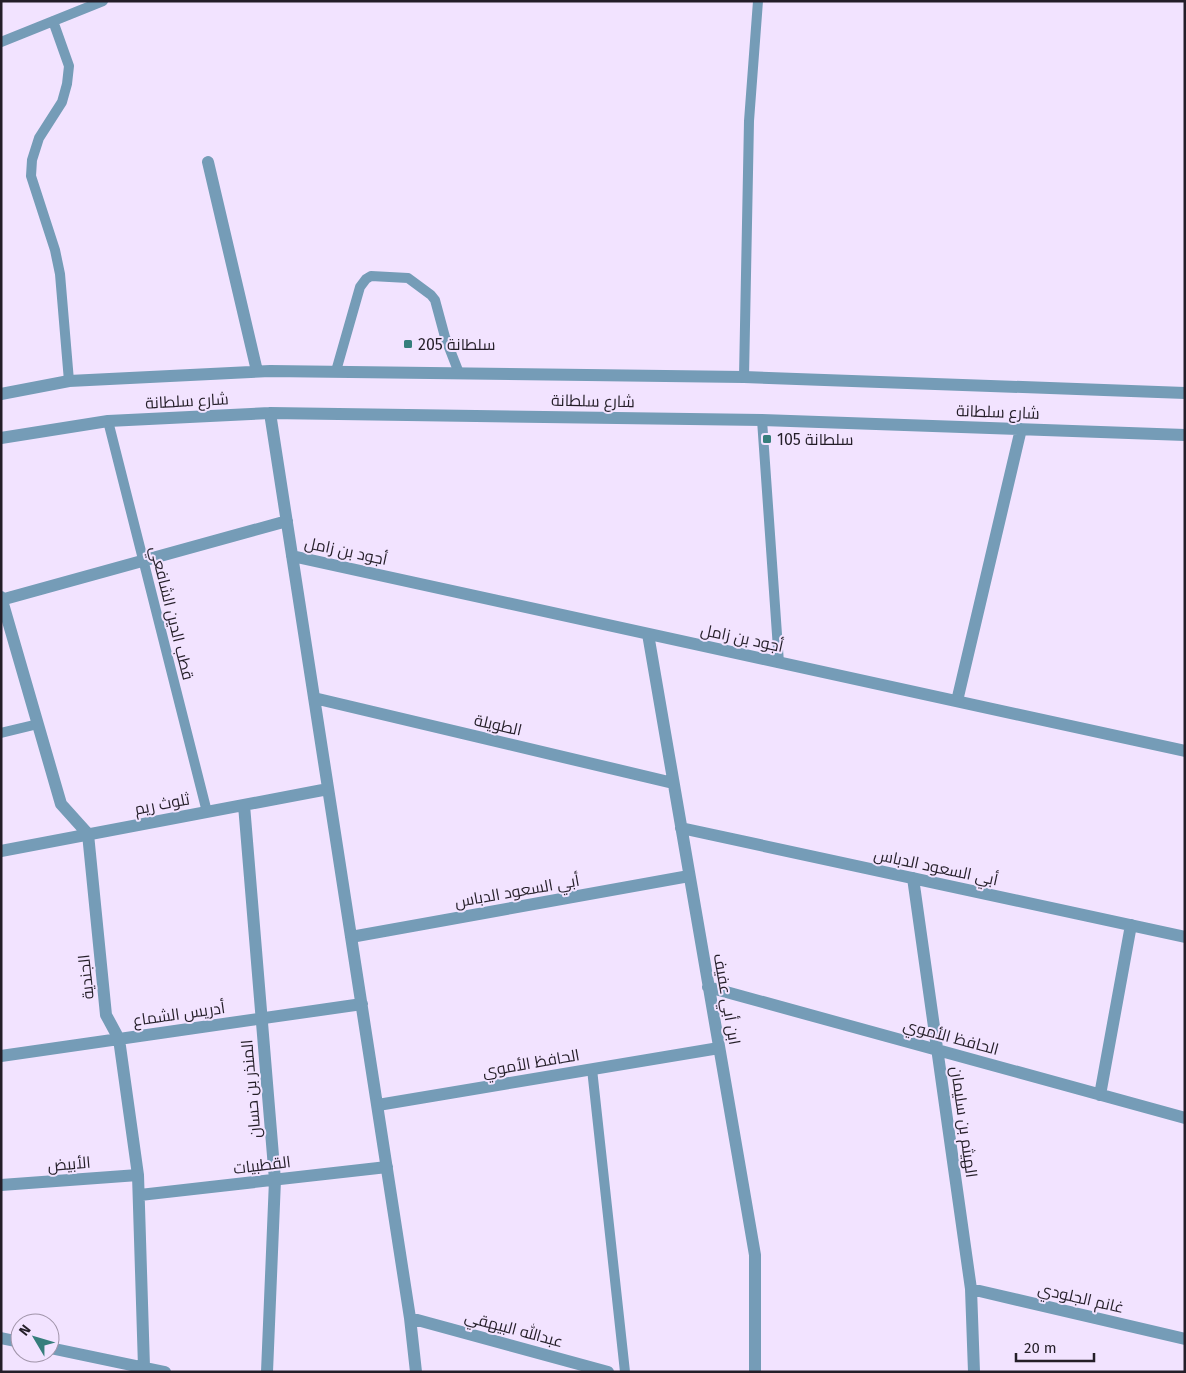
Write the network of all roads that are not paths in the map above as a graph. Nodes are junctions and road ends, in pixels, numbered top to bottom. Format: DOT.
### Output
graph roads {
  1 [pos="103,1"];
  2 [pos="758,1"];
  3 [pos="53,21"];
  4 [pos="1,42"];
  5 [pos="208,162"];
  6 [pos="258,371"];
  7 [pos="336,371"];
  8 [pos="459,373"];
  9 [pos="744,377"];
  10 [pos="69,381"];
  11 [pos="1185,393"];
  12 [pos="1,394"];
  13 [pos="270,413"];
  14 [pos="762,420"];
  15 [pos="108,421"];
  16 [pos="1022,429"];
  17 [pos="1185,435"];
  18 [pos="1,438"];
  19 [pos="287,521"];
  20 [pos="292,556"];
  21 [pos="143,561"];
  22 [pos="2,599"];
  23 [pos="648,634"];
  24 [pos="779,662"];
  25 [pos="314,698"];
  26 [pos="957,702"];
  27 [pos="38,724"];
  28 [pos="1,733"];
  29 [pos="1185,751"];
  30 [pos="673,783"];
  31 [pos="328,789"];
  32 [pos="244,804"];
  33 [pos="206,812"];
  34 [pos="681,828"];
  35 [pos="88,834"];
  36 [pos="1,850"];
  37 [pos="689,876"];
  38 [pos="913,878"];
  39 [pos="1131,925"];
  40 [pos="1185,937"];
  41 [pos="351,938"];
  42 [pos="708,987"];
  43 [pos="362,1004"];
  44 [pos="261,1018"];
  45 [pos="118,1039"];
  46 [pos="719,1048"];
  47 [pos="937,1050"];
  48 [pos="1,1056"];
  49 [pos="592,1069"];
  50 [pos="1100,1095"];
  51 [pos="378,1105"];
  52 [pos="1185,1118"];
  53 [pos="387,1167"];
  54 [pos="138,1174"];
  55 [pos="275,1180"];
  56 [pos="1,1185"];
  57 [pos="140,1195"];
  58 [pos="971,1288"];
  59 [pos="410,1318"];
  60 [pos="1185,1339"];
  61 [pos="60,1350"];
  62 [pos="144,1368"];
  63 [pos="589,1369"];
  64 [pos="165,1372"];
  65 [pos="267,1372"];
  66 [pos="416,1372"];
  67 [pos="608,1372"];
  68 [pos="625,1372"];
  69 [pos="755,1372"];
  70 [pos="974,1372"];
  1 -- 3 [label="lane"];
  2 -- 9 [label="lane"];
  3 -- 4 [label="lane"];
  3 -- 10 [label="lane"];
  5 -- 6 [label="street"];
  6 -- 7 [label="street, شارع سلطانة"];
  6 -- 10 [label="street, شارع سلطانة"];
  7 -- 8 [label="street, شارع سلطانة"];
  7 -- 8 [label="lane"];
  8 -- 9 [label="street, شارع سلطانة"];
  9 -- 11 [label="street, شارع سلطانة"];
  10 -- 12 [label="street, شارع سلطانة"];
  13 -- 14 [label="street, شارع سلطانة"];
  13 -- 15 [label="street, شارع سلطانة"];
  13 -- 19 [label="street"];
  14 -- 16 [label="street, شارع سلطانة"];
  14 -- 24 [label="lane"];
  15 -- 18 [label="street, شارع سلطانة"];
  15 -- 21 [label="lane, قطب الدين الشافعي"];
  16 -- 17 [label="street, شارع سلطانة"];
  16 -- 26 [label="street"];
  19 -- 20 [label="street"];
  19 -- 21 [label="street, أجود بن زامل"];
  20 -- 23 [label="street, أجود بن زامل"];
  20 -- 25 [label="street"];
  21 -- 22 [label="street, أجود بن زامل"];
  21 -- 33 [label="lane, قطب الدين الشافعي"];
  22 -- 27 [label="street"];
  23 -- 24 [label="street, أجود بن زامل"];
  23 -- 30 [label="street, ابن أبي عفيف"];
  24 -- 26 [label="street, أجود بن زامل"];
  25 -- 30 [label="street, الطويلة"];
  25 -- 31 [label="street"];
  26 -- 29 [label="street, أجود بن زامل"];
  27 -- 28 [label="lane"];
  27 -- 35 [label="street"];
  30 -- 34 [label="street, ابن أبي عفيف"];
  31 -- 32 [label="street, ثلوث ريم"];
  31 -- 41 [label="street"];
  32 -- 33 [label="street, ثلوث ريم"];
  32 -- 44 [label="street, المنذر بن حسان"];
  33 -- 35 [label="street, ثلوث ريم"];
  34 -- 37 [label="street, ابن أبي عفيف"];
  34 -- 38 [label="street, أبي السعود الدباس"];
  35 -- 36 [label="street, ثلوث ريم"];
  35 -- 45 [label="street, الجندية"];
  37 -- 41 [label="street, أبي السعود الدباس"];
  37 -- 42 [label="street, ابن أبي عفيف"];
  38 -- 39 [label="street, أبي السعود الدباس"];
  38 -- 47 [label="street, الهيثم بن سليمان"];
  39 -- 40 [label="street, أبي السعود الدباس"];
  39 -- 50 [label="street"];
  41 -- 43 [label="street"];
  42 -- 46 [label="street, ابن أبي عفيف"];
  42 -- 47 [label="street, الحافظ الأموي"];
  43 -- 44 [label="street, أدريس الشماع"];
  43 -- 51 [label="street"];
  44 -- 45 [label="street, أدريس الشماع"];
  44 -- 55 [label="street, المنذر بن حسان"];
  45 -- 48 [label="street, أدريس الشماع"];
  45 -- 54 [label="street, الجندية"];
  46 -- 49 [label="street, الحافظ الأموي"];
  46 -- 69 [label="street, ابن أبي عفيف"];
  47 -- 50 [label="street, الحافظ الأموي"];
  47 -- 58 [label="street, الهيثم بن سليمان"];
  49 -- 51 [label="street, الحافظ الأموي"];
  49 -- 68 [label="lane"];
  50 -- 52 [label="street, الحافظ الأموي"];
  51 -- 53 [label="street"];
  53 -- 55 [label="street, القطبيات"];
  53 -- 59 [label="street"];
  54 -- 56 [label="street, الأبيض"];
  54 -- 57 [label="street, الجندية"];
  55 -- 57 [label="street, القطبيات"];
  55 -- 65 [label="street, المنذر بن حسان"];
  57 -- 62 [label="street, الجندية"];
  58 -- 60 [label="street, غانم الجلودي"];
  58 -- 70 [label="street, الهيثم بن سليمان"];
  59 -- 63 [label="street, عبدالله البيهقي"];
  59 -- 66 [label="street"];
  61 -- 62 [label="street"];
  62 -- 64 [label="street"];
  63 -- 67 [label="street, عبدالله البيهقي"];
}
